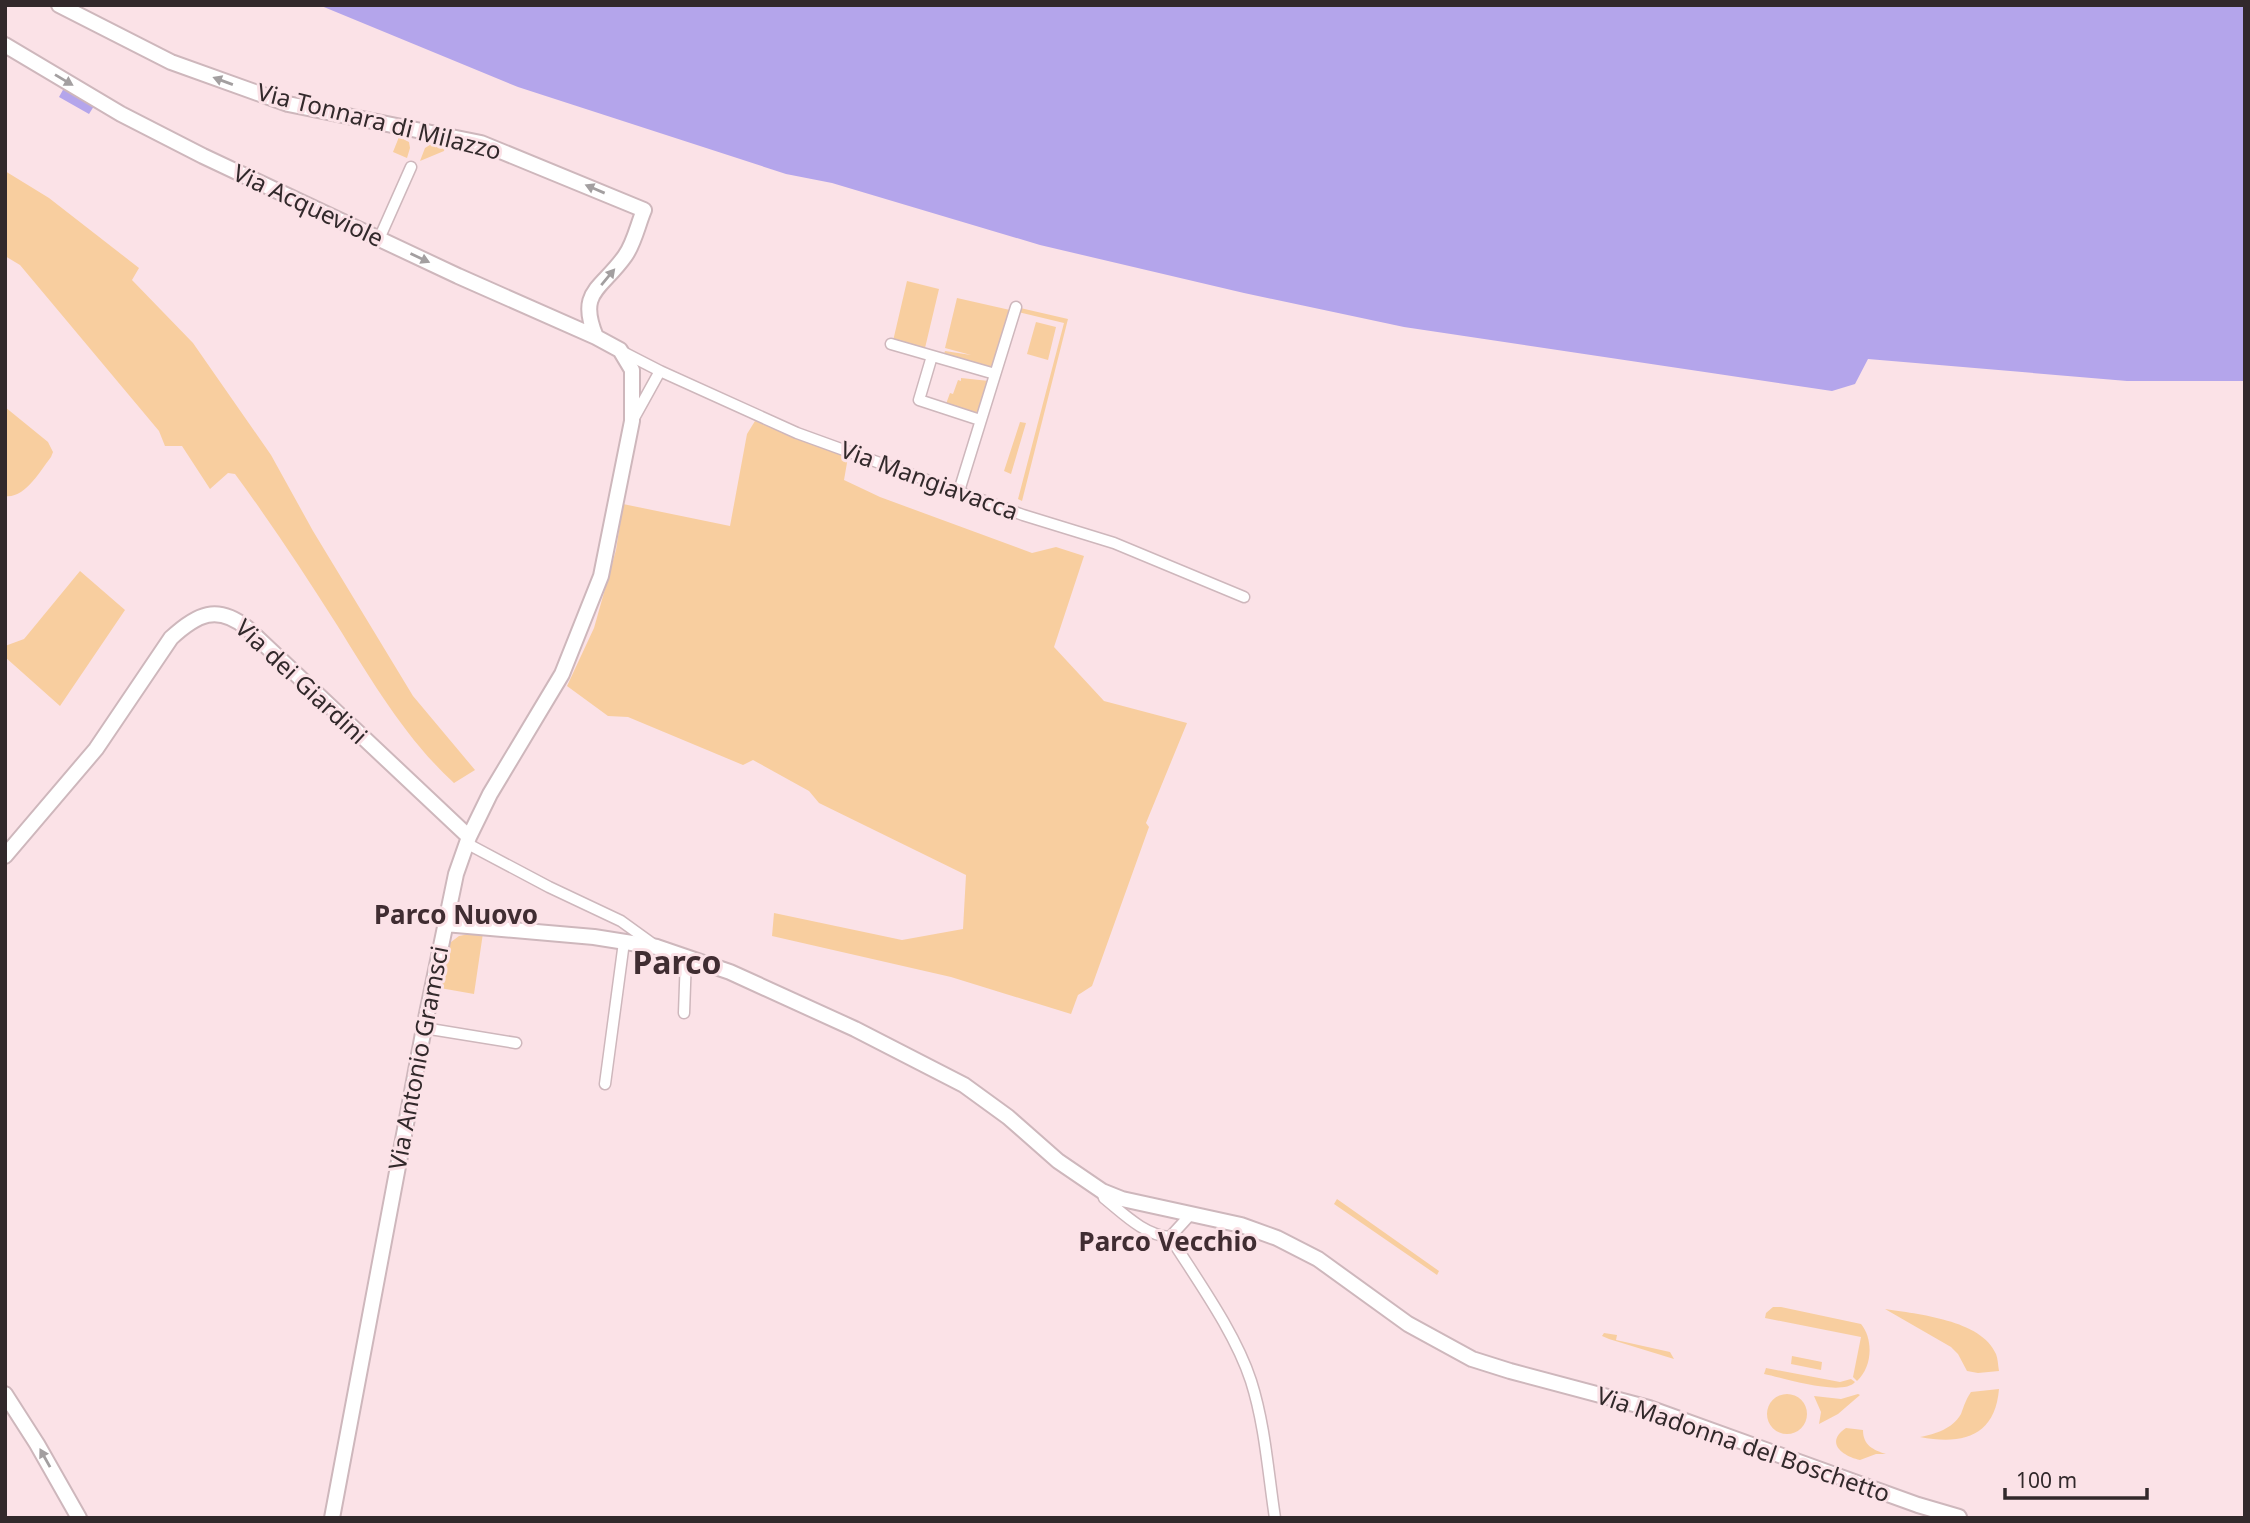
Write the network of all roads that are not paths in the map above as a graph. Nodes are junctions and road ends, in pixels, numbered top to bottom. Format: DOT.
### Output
graph roads {
  1 [pos="59,5"];
  2 [pos="5,45"];
  3 [pos="411,167"];
  4 [pos="379,239"];
  5 [pos="1016,307"];
  6 [pos="596,337"];
  7 [pos="891,344"];
  8 [pos="620,350"];
  9 [pos="932,356"];
  10 [pos="660,371"];
  11 [pos="995,374"];
  12 [pos="980,420"];
  13 [pos="632,421"];
  14 [pos="959,491"];
  15 [pos="1244,597"];
  16 [pos="471,843"];
  17 [pos="5,856"];
  18 [pos="445,924"];
  19 [pos="624,942"];
  20 [pos="657,947"];
  21 [pos="686,957"];
  22 [pos="684,1013"];
  23 [pos="424,1028"];
  24 [pos="516,1043"];
  25 [pos="605,1084"];
  26 [pos="1102,1191"];
  27 [pos="1191,1214"];
  28 [pos="1170,1237"];
  29 [pos="5,1394"];
  30 [pos="1959,1517"];
  31 [pos="79,1518"];
  32 [pos="331,1518"];
  33 [pos="1275,1518"];
  6 -- 1 [label="main road, Via Tonnara di Milazzo, one-way"];
  2 -- 4 [label="main road, Via Acqueviole, one-way"];
  3 -- 4 [label="street"];
  4 -- 6 [label="main road, Via Acqueviole, one-way"];
  5 -- 11 [label="street"];
  6 -- 8 [label="main road, Via Acqueviole"];
  7 -- 9 [label="street"];
  8 -- 10 [label="street, Via Mangiavacca"];
  8 -- 13 [label="main road, Via Antonio Gramsci"];
  9 -- 11 [label="street"];
  9 -- 12 [label="street"];
  10 -- 13 [label="street, Via Antonio Gramsci"];
  10 -- 14 [label="street, Via Mangiavacca"];
  11 -- 12 [label="street"];
  12 -- 14 [label="street"];
  13 -- 16 [label="main road, Via Antonio Gramsci"];
  14 -- 15 [label="street, Via Mangiavacca"];
  16 -- 17 [label="main road, Via dei Giardini"];
  16 -- 18 [label="main road, Via Antonio Gramsci"];
  16 -- 20 [label="street"];
  18 -- 19 [label="main road, Via Madonna del Boschetto"];
  18 -- 23 [label="main road, Via Antonio Gramsci"];
  19 -- 20 [label="main road, Via Madonna del Boschetto"];
  19 -- 25 [label="street"];
  20 -- 21 [label="main road, Via Madonna del Boschetto"];
  21 -- 22 [label="street"];
  21 -- 26 [label="main road, Via Madonna del Boschetto"];
  23 -- 24 [label="street"];
  23 -- 32 [label="main road, Via Antonio Gramsci"];
  26 -- 27 [label="main road, Via Madonna del Boschetto"];
  26 -- 28 [label="street"];
  27 -- 28 [label="street"];
  27 -- 30 [label="main road, Via Madonna del Boschetto"];
  28 -- 33 [label="street"];
  31 -- 29 [label="main road, one-way"];
}
